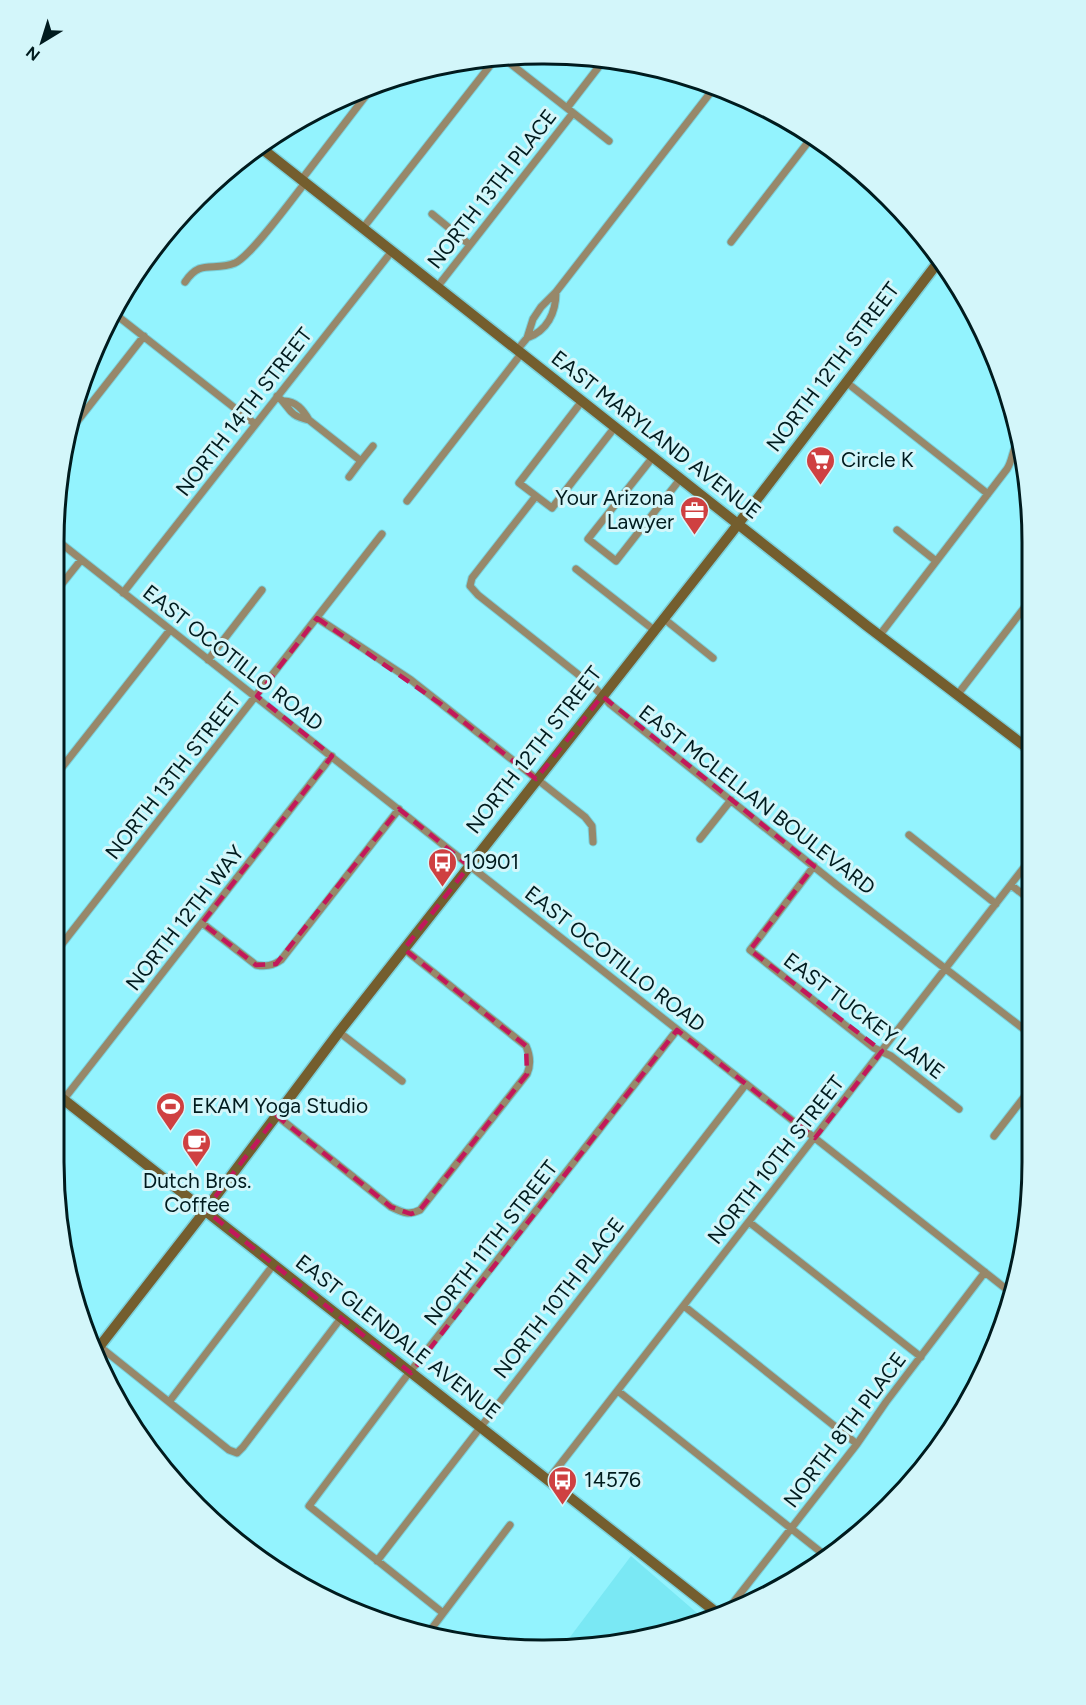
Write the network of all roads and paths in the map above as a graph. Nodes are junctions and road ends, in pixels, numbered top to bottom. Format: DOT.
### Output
graph roads {
  1 [pos="513,66"];
  2 [pos="488,68"];
  3 [pos="598,68"];
  4 [pos="709,95"];
  5 [pos="363,100"];
  6 [pos="570,110"];
  7 [pos="609,141"];
  8 [pos="807,144"];
  9 [pos="267,152"];
  10 [pos="304,181"];
  11 [pos="432,214"];
  12 [pos="363,228"];
  13 [pos="731,242"];
  14 [pos="470,245"];
  15 [pos="392,251"];
  16 [pos="934,267"];
  17 [pos="185,282"];
  18 [pos="438,286"];
  19 [pos="556,292"];
  20 [pos="121,319"];
  21 [pos="144,336"];
  22 [pos="527,338"];
  23 [pos="519,352"];
  24 [pos="846,382"];
  25 [pos="277,396"];
  26 [pos="284,401"];
  27 [pos="582,401"];
  28 [pos="299,407"];
  29 [pos="293,414"];
  30 [pos="82,415"];
  31 [pos="309,420"];
  32 [pos="255,424"];
  33 [pos="615,427"];
  34 [pos="373,446"];
  35 [pos="1013,454"];
  36 [pos="653,457"];
  37 [pos="361,461"];
  38 [pos="349,477"];
  39 [pos="681,478"];
  40 [pos="988,494"];
  41 [pos="536,496"];
  42 [pos="407,501"];
  43 [pos="738,524"];
  44 [pos="897,530"];
  45 [pos="382,534"];
  46 [pos="64,546"];
  47 [pos="81,560"];
  48 [pos="936,561"];
  49 [pos="576,569"];
  50 [pos="64,581"];
  51 [pos="262,590"];
  52 [pos="123,593"];
  53 [pos="1022,610"];
  54 [pos="317,618"];
  55 [pos="663,618"];
  56 [pos="170,630"];
  57 [pos="654,630"];
  58 [pos="879,636"];
  59 [pos="713,658"];
  60 [pos="208,660"];
  61 [pos="958,694"];
  62 [pos="256,696"];
  63 [pos="602,696"];
  64 [pos="1022,744"];
  65 [pos="332,756"];
  66 [pos="64,765"];
  67 [pos="536,779"];
  68 [pos="731,800"];
  69 [pos="399,809"];
  70 [pos="909,835"];
  71 [pos="700,839"];
  72 [pos="593,842"];
  73 [pos="469,866"];
  74 [pos="814,866"];
  75 [pos="1022,870"];
  76 [pos="1011,885"];
  77 [pos="1022,894"];
  78 [pos="996,904"];
  79 [pos="202,923"];
  80 [pos="64,941"];
  81 [pos="404,949"];
  82 [pos="946,968"];
  83 [pos="1022,1028"];
  84 [pos="677,1030"];
  85 [pos="339,1032"];
  86 [pos="882,1051"];
  87 [pos="402,1081"];
  88 [pos="746,1084"];
  89 [pos="64,1100"];
  90 [pos="1022,1100"];
  91 [pos="959,1109"];
  92 [pos="277,1116"];
  93 [pos="994,1136"];
  94 [pos="815,1138"];
  95 [pos="205,1210"];
  96 [pos="749,1222"];
  97 [pos="274,1264"];
  98 [pos="986,1272"];
  99 [pos="1005,1287"];
  100 [pos="684,1306"];
  101 [pos="341,1318"];
  102 [pos="100,1344"];
  103 [pos="105,1354"];
  104 [pos="921,1357"];
  105 [pos="411,1373"];
  106 [pos="618,1391"];
  107 [pos="169,1402"];
  108 [pos="479,1426"];
  109 [pos="857,1444"];
  110 [pos="548,1480"];
  111 [pos="510,1525"];
  112 [pos="791,1527"];
  113 [pos="821,1552"];
  114 [pos="377,1561"];
  115 [pos="735,1600"];
  116 [pos="712,1609"];
  117 [pos="443,1613"];
  118 [pos="433,1627"];
  1 -- 6 [label="street"];
  2 -- 12 [label="street"];
  3 -- 6 [label="street, NORTH 13TH PLACE"];
  4 -- 19 [label="street"];
  5 -- 10 [label="street"];
  6 -- 7 [label="street"];
  6 -- 14 [label="street, NORTH 13TH PLACE"];
  8 -- 13 [label="street"];
  9 -- 10 [label="street, EAST MARYLAND AVENUE"];
  10 -- 12 [label="street, EAST MARYLAND AVENUE"];
  10 -- 17 [label="street"];
  11 -- 14 [label="street"];
  12 -- 15 [label="street, EAST MARYLAND AVENUE"];
  14 -- 18 [label="street, NORTH 13TH PLACE"];
  15 -- 18 [label="street, EAST MARYLAND AVENUE"];
  15 -- 25 [label="street, NORTH 14TH STREET"];
  16 -- 24 [label="street, NORTH 12TH STREET"];
  18 -- 23 [label="street, EAST MARYLAND AVENUE"];
  19 -- 22 [label="street"];
  19 -- 22 [label="street"];
  20 -- 21 [label="street"];
  21 -- 30 [label="street"];
  21 -- 32 [label="street"];
  22 -- 23 [label="street"];
  23 -- 27 [label="street, EAST MARYLAND AVENUE"];
  23 -- 42 [label="street"];
  24 -- 40 [label="street"];
  24 -- 43 [label="street, NORTH 12TH STREET"];
  25 -- 26 [label="street"];
  25 -- 32 [label="street, NORTH 14TH STREET"];
  26 -- 28 [label="street"];
  26 -- 29 [label="street"];
  27 -- 33 [label="street, EAST MARYLAND AVENUE"];
  27 -- 41 [label="street"];
  28 -- 29 [label="street"];
  28 -- 31 [label="street"];
  29 -- 31 [label="street"];
  31 -- 37 [label="street"];
  32 -- 52 [label="street, NORTH 14TH STREET"];
  33 -- 36 [label="street, EAST MARYLAND AVENUE"];
  33 -- 41 [label="street"];
  34 -- 37 [label="street"];
  35 -- 40 [label="street"];
  36 -- 39 [label="street, EAST MARYLAND AVENUE"];
  36 -- 39 [label="street"];
  37 -- 38 [label="street"];
  39 -- 43 [label="street, EAST MARYLAND AVENUE"];
  40 -- 48 [label="street"];
  41 -- 63 [label="street, EAST MCLELLAN BOULEVARD"];
  43 -- 55 [label="street, NORTH 12TH STREET"];
  43 -- 58 [label="street, EAST MARYLAND AVENUE"];
  44 -- 48 [label="street"];
  45 -- 54 [label="street, NORTH 13TH STREET"];
  46 -- 47 [label="street, EAST OCOTILLO ROAD"];
  47 -- 50 [label="street"];
  47 -- 52 [label="street, EAST OCOTILLO ROAD"];
  48 -- 58 [label="street"];
  49 -- 57 [label="street"];
  51 -- 60 [label="street"];
  52 -- 56 [label="street, EAST OCOTILLO ROAD"];
  53 -- 61 [label="street"];
  54 -- 62 [label="street, NORTH 13TH STREET"];
  54 -- 67 [label="street"];
  55 -- 57 [label="street, NORTH 12TH STREET"];
  55 -- 59 [label="street"];
  56 -- 60 [label="street, EAST OCOTILLO ROAD"];
  56 -- 66 [label="street"];
  57 -- 63 [label="street, NORTH 12TH STREET"];
  58 -- 61 [label="street, EAST MARYLAND AVENUE"];
  60 -- 62 [label="street, EAST OCOTILLO ROAD"];
  61 -- 64 [label="street, EAST MARYLAND AVENUE"];
  62 -- 65 [label="street, EAST OCOTILLO ROAD"];
  62 -- 80 [label="street, NORTH 13TH STREET"];
  63 -- 67 [label="street, NORTH 12TH STREET"];
  63 -- 68 [label="street, EAST MCLELLAN BOULEVARD"];
  65 -- 69 [label="street, EAST OCOTILLO ROAD"];
  65 -- 79 [label="street, NORTH 12TH WAY"];
  67 -- 72 [label="street"];
  67 -- 73 [label="street, NORTH 12TH STREET"];
  68 -- 71 [label="street"];
  68 -- 74 [label="street, EAST MCLELLAN BOULEVARD"];
  69 -- 73 [label="street, EAST OCOTILLO ROAD"];
  69 -- 79 [label="street"];
  70 -- 78 [label="street"];
  73 -- 81 [label="street, NORTH 12TH STREET"];
  73 -- 84 [label="street, EAST OCOTILLO ROAD"];
  74 -- 82 [label="street, EAST MCLELLAN BOULEVARD"];
  74 -- 86 [label="street, EAST TUCKEY LANE"];
  75 -- 76 [label="street, NORTH 10TH STREET"];
  76 -- 77 [label="street"];
  76 -- 78 [label="street, NORTH 10TH STREET"];
  78 -- 82 [label="street, NORTH 10TH STREET"];
  79 -- 89 [label="street, NORTH 12TH WAY"];
  81 -- 85 [label="street, NORTH 12TH STREET"];
  81 -- 92 [label="street"];
  82 -- 83 [label="street, EAST MCLELLAN BOULEVARD"];
  82 -- 86 [label="street, NORTH 10TH STREET"];
  84 -- 88 [label="street, EAST OCOTILLO ROAD"];
  84 -- 105 [label="street, NORTH 11TH STREET"];
  85 -- 87 [label="street"];
  85 -- 92 [label="street, NORTH 12TH STREET"];
  86 -- 91 [label="street, EAST TUCKEY LANE"];
  86 -- 94 [label="street, NORTH 10TH STREET"];
  88 -- 94 [label="street, EAST OCOTILLO ROAD"];
  88 -- 108 [label="street, NORTH 10TH PLACE"];
  89 -- 95 [label="street, EAST GLENDALE AVENUE"];
  90 -- 93 [label="street"];
  92 -- 95 [label="street, NORTH 12TH STREET"];
  94 -- 96 [label="street, NORTH 10TH STREET"];
  94 -- 98 [label="street, EAST OCOTILLO ROAD"];
  95 -- 97 [label="street, EAST GLENDALE AVENUE"];
  95 -- 102 [label="street, NORTH 12TH STREET"];
  96 -- 100 [label="street, NORTH 10TH STREET"];
  96 -- 104 [label="street"];
  97 -- 101 [label="street, EAST GLENDALE AVENUE"];
  97 -- 107 [label="street"];
  98 -- 99 [label="street, EAST OCOTILLO ROAD"];
  98 -- 104 [label="street, NORTH 8TH PLACE"];
  100 -- 106 [label="street, NORTH 10TH STREET"];
  100 -- 109 [label="street"];
  101 -- 105 [label="street, EAST GLENDALE AVENUE"];
  101 -- 107 [label="street"];
  103 -- 107 [label="street"];
  104 -- 109 [label="street, NORTH 8TH PLACE"];
  105 -- 108 [label="street, EAST GLENDALE AVENUE"];
  105 -- 114 [label="street, NORTH 11TH STREET"];
  106 -- 110 [label="street, NORTH 10TH STREET"];
  106 -- 112 [label="street"];
  108 -- 110 [label="street, EAST GLENDALE AVENUE"];
  108 -- 114 [label="street, NORTH 10TH PLACE"];
  109 -- 112 [label="street, NORTH 8TH PLACE"];
  110 -- 116 [label="street, EAST GLENDALE AVENUE"];
  111 -- 117 [label="street"];
  112 -- 113 [label="street"];
  112 -- 115 [label="street, NORTH 8TH PLACE"];
  114 -- 117 [label="street"];
  117 -- 118 [label="street"];
}
